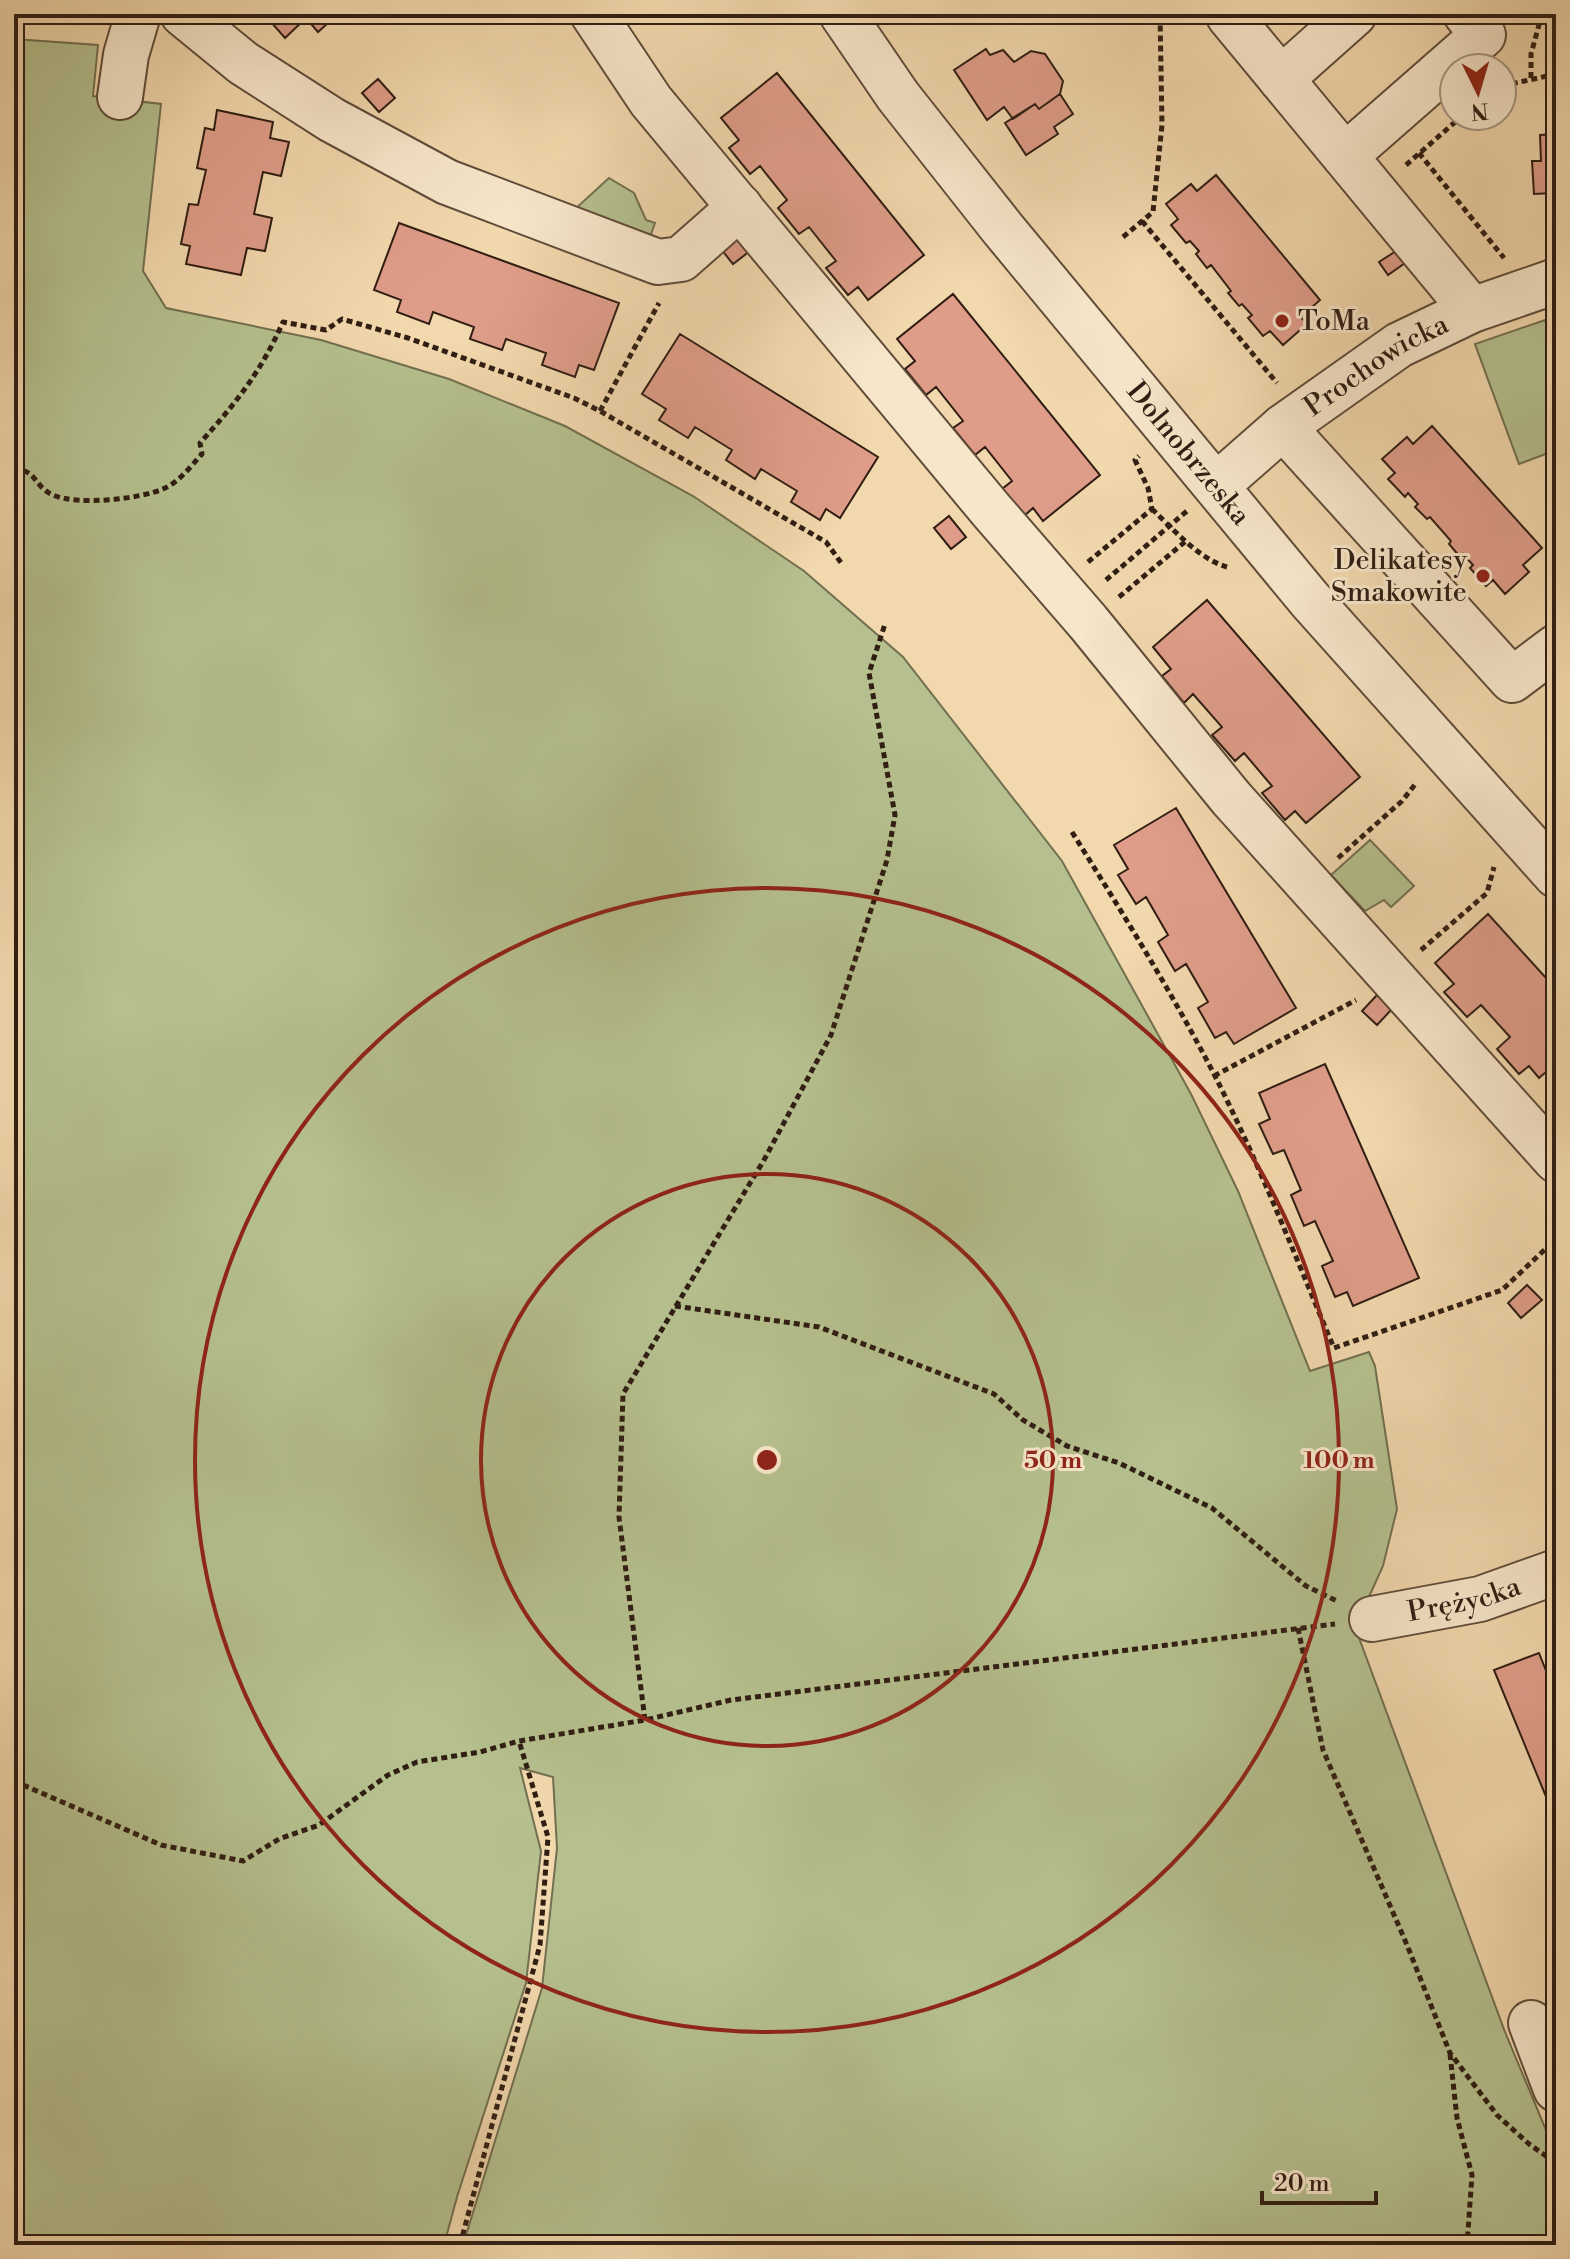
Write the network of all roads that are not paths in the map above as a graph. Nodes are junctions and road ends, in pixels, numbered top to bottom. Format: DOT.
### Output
graph roads {
  1 [pos="138,14"];
  2 [pos="183,14"];
  3 [pos="593,14"];
  4 [pos="842,14"];
  5 [pos="1354,14"];
  6 [pos="1466,14"];
  7 [pos="1229,16"];
  8 [pos="1281,79"];
  9 [pos="120,97"];
  10 [pos="1345,156"];
  11 [pos="740,207"];
  12 [pos="1556,281"];
  13 [pos="1472,310"];
  14 [pos="1285,411"];
  15 [pos="1217,485"];
  16 [pos="1556,647"];
  17 [pos="1556,875"];
  18 [pos="1556,1160"];
  19 [pos="1556,1572"];
  20 [pos="1372,1619"];
  21 [pos="1531,2023"];
  22 [pos="1556,2089"];
  1 -- 9 [label="street"];
  2 -- 11 [label="street"];
  3 -- 11 [label="street"];
  4 -- 15 [label="street, Dolnobrzeska"];
  5 -- 8 [label="street"];
  6 -- 10 [label="street"];
  7 -- 8 [label="street"];
  8 -- 10 [label="street"];
  10 -- 13 [label="street"];
  11 -- 18 [label="street"];
  12 -- 13 [label="street, Prochowicka"];
  13 -- 14 [label="street, Prochowicka"];
  14 -- 15 [label="street, Prochowicka"];
  14 -- 16 [label="street"];
  15 -- 17 [label="street, Dolnobrzeska"];
  19 -- 20 [label="street, Prężycka"];
  21 -- 22 [label="street"];
}
